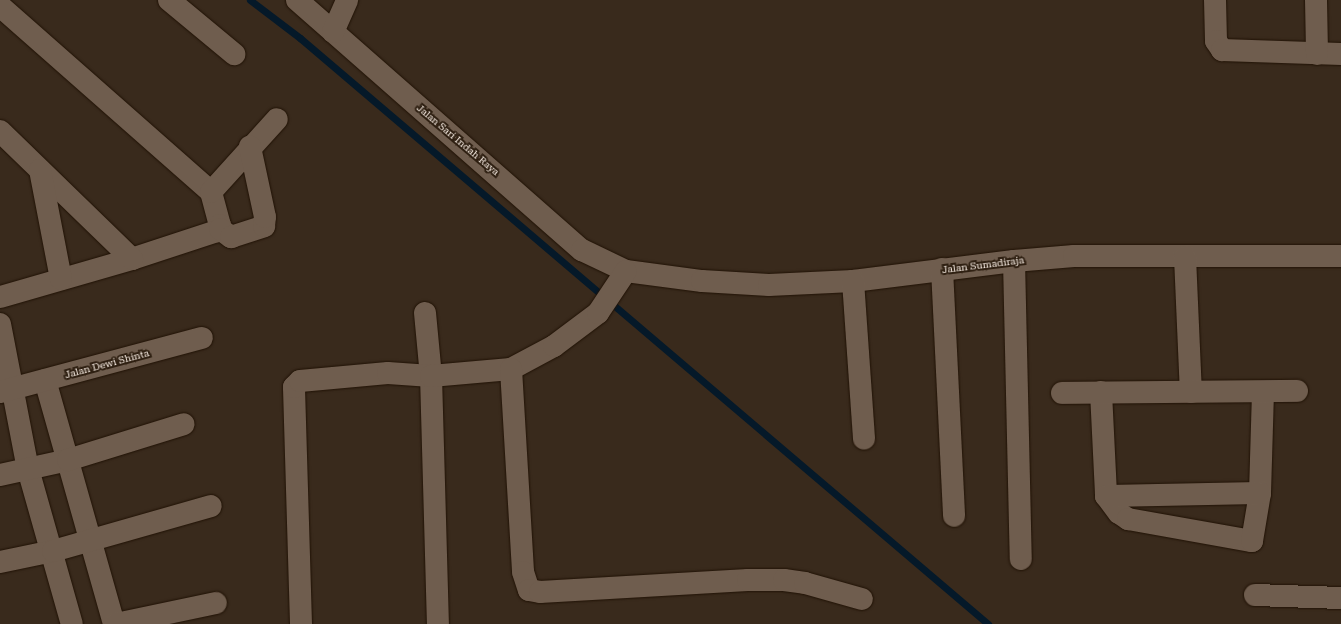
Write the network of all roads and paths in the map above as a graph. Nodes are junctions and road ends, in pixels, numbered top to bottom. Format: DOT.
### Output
graph roads {
  1 [pos="169,0"];
  2 [pos="297,0"];
  3 [pos="346,0"];
  4 [pos="1216,0"];
  5 [pos="1316,0"];
  6 [pos="0,6"];
  7 [pos="333,32"];
  8 [pos="234,54"];
  9 [pos="1317,54"];
  10 [pos="1341,54"];
  11 [pos="276,118"];
  12 [pos="0,131"];
  13 [pos="250,147"];
  14 [pos="40,170"];
  15 [pos="211,192"];
  16 [pos="220,229"];
  17 [pos="1341,256"];
  18 [pos="1185,257"];
  19 [pos="132,259"];
  20 [pos="1014,261"];
  21 [pos="942,269"];
  22 [pos="61,280"];
  23 [pos="620,280"];
  24 [pos="853,281"];
  25 [pos="0,297"];
  26 [pos="425,313"];
  27 [pos="0,324"];
  28 [pos="202,338"];
  29 [pos="511,369"];
  30 [pos="431,376"];
  31 [pos="45,380"];
  32 [pos="1296,390"];
  33 [pos="6,391"];
  34 [pos="1101,392"];
  35 [pos="1191,392"];
  36 [pos="1263,392"];
  37 [pos="1062,393"];
  38 [pos="184,424"];
  39 [pos="864,439"];
  40 [pos="68,460"];
  41 [pos="28,469"];
  42 [pos="0,475"];
  43 [pos="1260,493"];
  44 [pos="1106,496"];
  45 [pos="211,506"];
  46 [pos="954,516"];
  47 [pos="90,539"];
  48 [pos="53,551"];
  49 [pos="1021,559"];
  50 [pos="0,562"];
  51 [pos="1255,595"];
  52 [pos="1341,598"];
  53 [pos="862,600"];
  54 [pos="216,603"];
  55 [pos="72,624"];
  56 [pos="115,624"];
  57 [pos="301,624"];
  58 [pos="438,624"];
  1 -- 8 [label="street"];
  2 -- 7 [label="street, Jalan Sari Indah Raya"];
  3 -- 7 [label="street"];
  4 -- 9 [label="street"];
  5 -- 9 [label="street"];
  6 -- 15 [label="street"];
  7 -- 23 [label="street, Jalan Sari Indah Raya"];
  9 -- 10 [label="street"];
  11 -- 13 [label="street"];
  12 -- 14 [label="street"];
  13 -- 15 [label="street"];
  13 -- 16 [label="street"];
  14 -- 19 [label="street"];
  14 -- 22 [label="street"];
  15 -- 16 [label="street"];
  16 -- 19 [label="street"];
  17 -- 18 [label="street, Jalan Sumadiraja"];
  18 -- 20 [label="street, Jalan Sumadiraja"];
  18 -- 35 [label="street"];
  19 -- 22 [label="street"];
  20 -- 21 [label="street, Jalan Sumadiraja"];
  20 -- 49 [label="street"];
  21 -- 24 [label="street, Jalan Sumadiraja"];
  21 -- 46 [label="street"];
  22 -- 25 [label="street"];
  23 -- 24 [label="street, Jalan Sumadiraja"];
  23 -- 29 [label="street"];
  24 -- 39 [label="street"];
  26 -- 30 [label="street"];
  27 -- 33 [label="street"];
  28 -- 31 [label="street, Jalan Dewi Shinta"];
  29 -- 30 [label="street"];
  29 -- 53 [label="street"];
  30 -- 57 [label="street"];
  30 -- 58 [label="street"];
  31 -- 33 [label="street, Jalan Dewi Shinta"];
  31 -- 40 [label="street"];
  32 -- 36 [label="street"];
  33 -- 41 [label="street"];
  34 -- 35 [label="street"];
  34 -- 37 [label="street"];
  34 -- 44 [label="street"];
  35 -- 36 [label="street"];
  36 -- 43 [label="street"];
  38 -- 40 [label="street"];
  40 -- 41 [label="street"];
  40 -- 47 [label="street"];
  41 -- 42 [label="street"];
  41 -- 48 [label="street"];
  43 -- 44 [label="street"];
  43 -- 44 [label="street"];
  45 -- 47 [label="street"];
  47 -- 48 [label="street"];
  47 -- 56 [label="street"];
  48 -- 50 [label="street"];
  48 -- 55 [label="street"];
  51 -- 52 [label="street"];
  54 -- 56 [label="street"];
}
